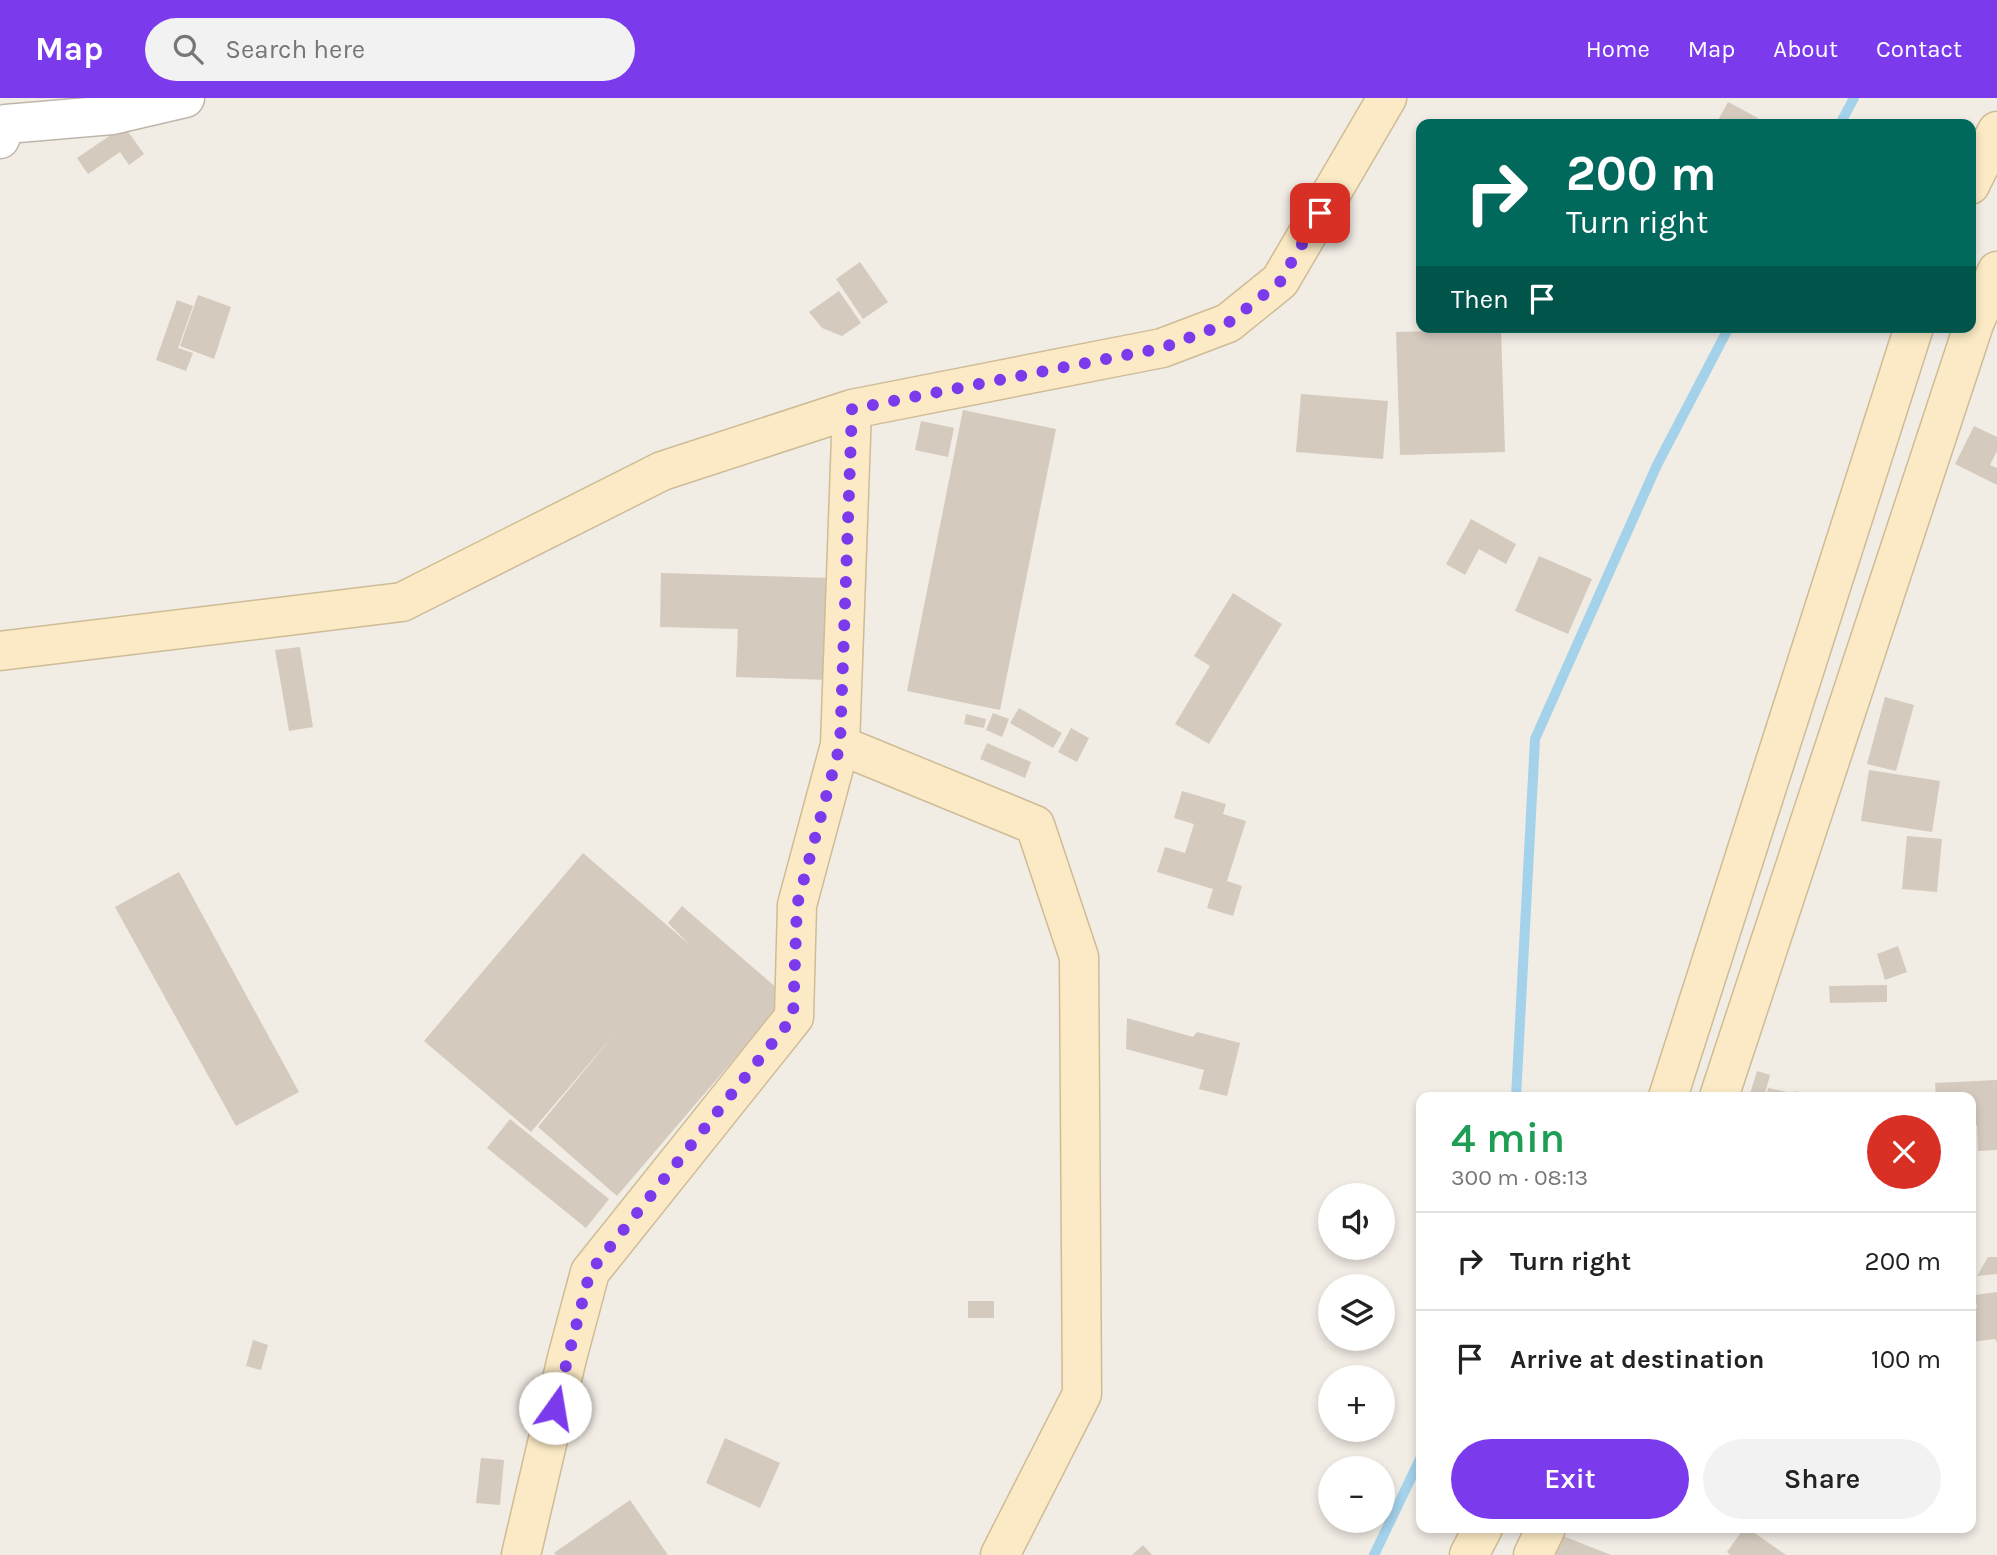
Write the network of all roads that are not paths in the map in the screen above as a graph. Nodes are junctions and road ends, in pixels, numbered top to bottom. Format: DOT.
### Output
graph roads {
  1 [pos="185,98"];
  2 [pos="1387,98"];
  3 [pos="1997,131"];
  4 [pos="0,139"];
  5 [pos="1976,173"];
  6 [pos="1997,271"];
  7 [pos="1976,319"];
  8 [pos="1912,333"];
  9 [pos="1971,333"];
  10 [pos="852,409"];
  11 [pos="0,651"];
  12 [pos="840,745"];
  13 [pos="1670,1092"];
  14 [pos="1721,1092"];
  15 [pos="1480,1533"];
  16 [pos="1544,1533"];
  17 [pos="522,1555"];
  18 [pos="1000,1555"];
  19 [pos="1469,1555"];
  20 [pos="1533,1555"];
  1 -- 4 [label="street"];
  2 -- 10 [label="street"];
  3 -- 5 [label="street"];
  6 -- 7 [label="street"];
  8 -- 13 [label="street"];
  9 -- 14 [label="street"];
  10 -- 11 [label="street"];
  10 -- 12 [label="street"];
  12 -- 17 [label="street"];
  12 -- 18 [label="street"];
  15 -- 19 [label="street"];
  16 -- 20 [label="street"];
}
